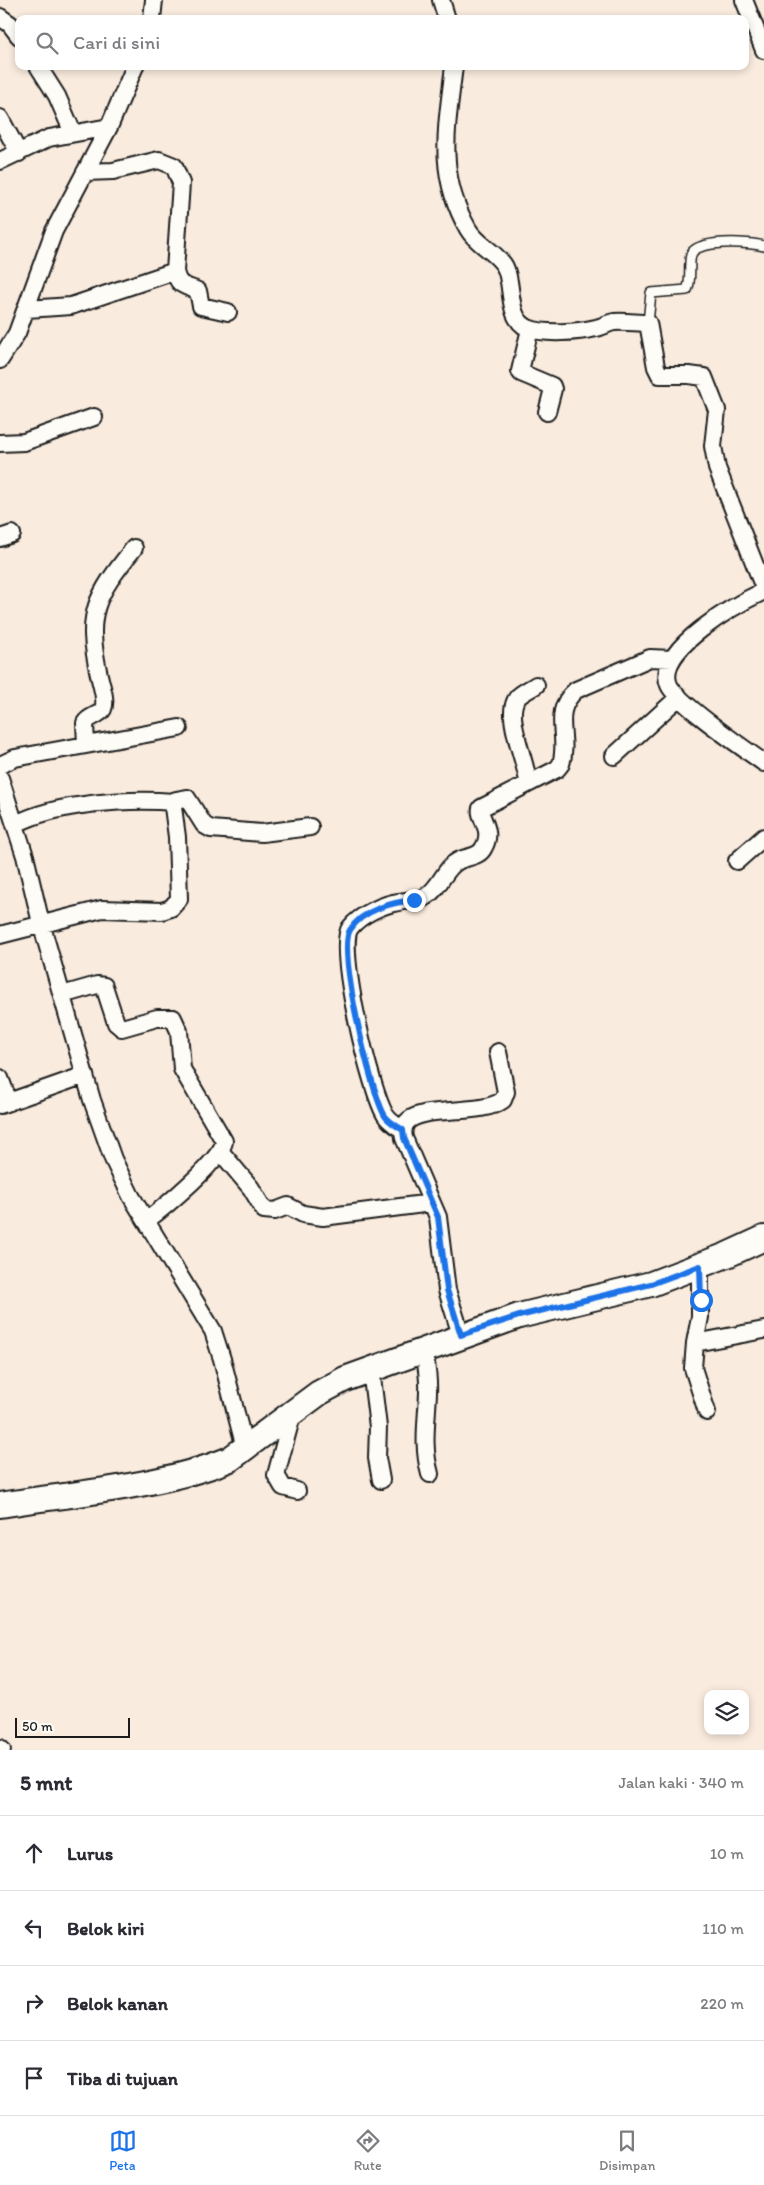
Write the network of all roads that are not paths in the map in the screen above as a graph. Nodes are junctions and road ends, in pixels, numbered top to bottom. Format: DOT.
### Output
graph roads {
  1 [pos="154,0"];
  2 [pos="441,0"];
  3 [pos="744,0"];
  4 [pos="152,15"];
  5 [pos="446,15"];
  6 [pos="0,17"];
  7 [pos="15,31"];
  8 [pos="764,50"];
  9 [pos="41,70"];
  10 [pos="133,70"];
  11 [pos="454,70"];
  12 [pos="0,118"];
  13 [pos="110,127"];
  14 [pos="74,133"];
  15 [pos="19,152"];
  16 [pos="0,161"];
  17 [pos="85,172"];
  18 [pos="764,246"];
  19 [pos="174,271"];
  20 [pos="27,309"];
  21 [pos="228,312"];
  22 [pos="648,323"];
  23 [pos="530,329"];
  24 [pos="0,360"];
  25 [pos="547,412"];
  26 [pos="94,417"];
  27 [pos="0,443"];
  28 [pos="134,548"];
  29 [pos="764,589"];
  30 [pos="672,659"];
  31 [pos="536,685"];
  32 [pos="679,697"];
  33 [pos="179,728"];
  34 [pos="86,745"];
  35 [pos="614,756"];
  36 [pos="764,763"];
  37 [pos="0,765"];
  38 [pos="0,778"];
  39 [pos="528,782"];
  40 [pos="174,802"];
  41 [pos="16,824"];
  42 [pos="310,827"];
  43 [pos="764,837"];
  44 [pos="737,861"];
  45 [pos="41,923"];
  46 [pos="0,935"];
  47 [pos="62,995"];
  48 [pos="498,1052"];
  49 [pos="85,1075"];
  50 [pos="0,1078"];
  51 [pos="4,1104"];
  52 [pos="403,1130"];
  53 [pos="220,1151"];
  54 [pos="431,1203"];
  55 [pos="146,1220"];
  56 [pos="764,1238"];
  57 [pos="700,1266"];
  58 [pos="764,1330"];
  59 [pos="461,1335"];
  60 [pos="695,1343"];
  61 [pos="424,1349"];
  62 [pos="370,1370"];
  63 [pos="293,1412"];
  64 [pos="707,1412"];
  65 [pos="244,1448"];
  66 [pos="430,1474"];
  67 [pos="381,1480"];
  68 [pos="297,1491"];
  69 [pos="0,1506"];
  1 -- 4 [label="street"];
  2 -- 5 [label="street"];
  3 -- 8 [label="street"];
  6 -- 7 [label="street"];
  9 -- 14 [label="street"];
  10 -- 13 [label="street"];
  11 -- 23 [label="street"];
  12 -- 15 [label="street"];
  13 -- 14 [label="street"];
  13 -- 17 [label="street"];
  14 -- 15 [label="street"];
  15 -- 16 [label="street"];
  17 -- 19 [label="street"];
  17 -- 20 [label="street"];
  18 -- 22 [label="lane"];
  19 -- 20 [label="street"];
  19 -- 21 [label="street"];
  20 -- 24 [label="street"];
  22 -- 23 [label="street"];
  22 -- 29 [label="street"];
  23 -- 25 [label="street"];
  26 -- 27 [label="street"];
  28 -- 34 [label="street"];
  29 -- 30 [label="street"];
  30 -- 32 [label="street"];
  30 -- 39 [label="street"];
  31 -- 39 [label="street"];
  32 -- 35 [label="street"];
  32 -- 36 [label="street"];
  33 -- 34 [label="street"];
  34 -- 37 [label="street"];
  38 -- 41 [label="street"];
  39 -- 52 [label="street"];
  40 -- 41 [label="street"];
  40 -- 42 [label="street"];
  40 -- 45 [label="street"];
  41 -- 45 [label="street"];
  43 -- 44 [label="street"];
  45 -- 46 [label="street"];
  45 -- 47 [label="street"];
  47 -- 49 [label="street"];
  47 -- 53 [label="street"];
  48 -- 52 [label="street"];
  49 -- 51 [label="street"];
  49 -- 55 [label="street"];
  50 -- 51 [label="street"];
  52 -- 54 [label="street"];
  53 -- 54 [label="street"];
  53 -- 55 [label="street"];
  54 -- 59 [label="street"];
  55 -- 65 [label="street"];
  56 -- 57 [label="street"];
  57 -- 59 [label="street"];
  57 -- 60 [label="street"];
  58 -- 60 [label="street"];
  59 -- 61 [label="street"];
  60 -- 64 [label="street"];
  61 -- 62 [label="street"];
  61 -- 66 [label="street"];
  62 -- 63 [label="street"];
  62 -- 67 [label="street"];
  63 -- 65 [label="street"];
  63 -- 68 [label="street"];
  65 -- 69 [label="street"];
}
